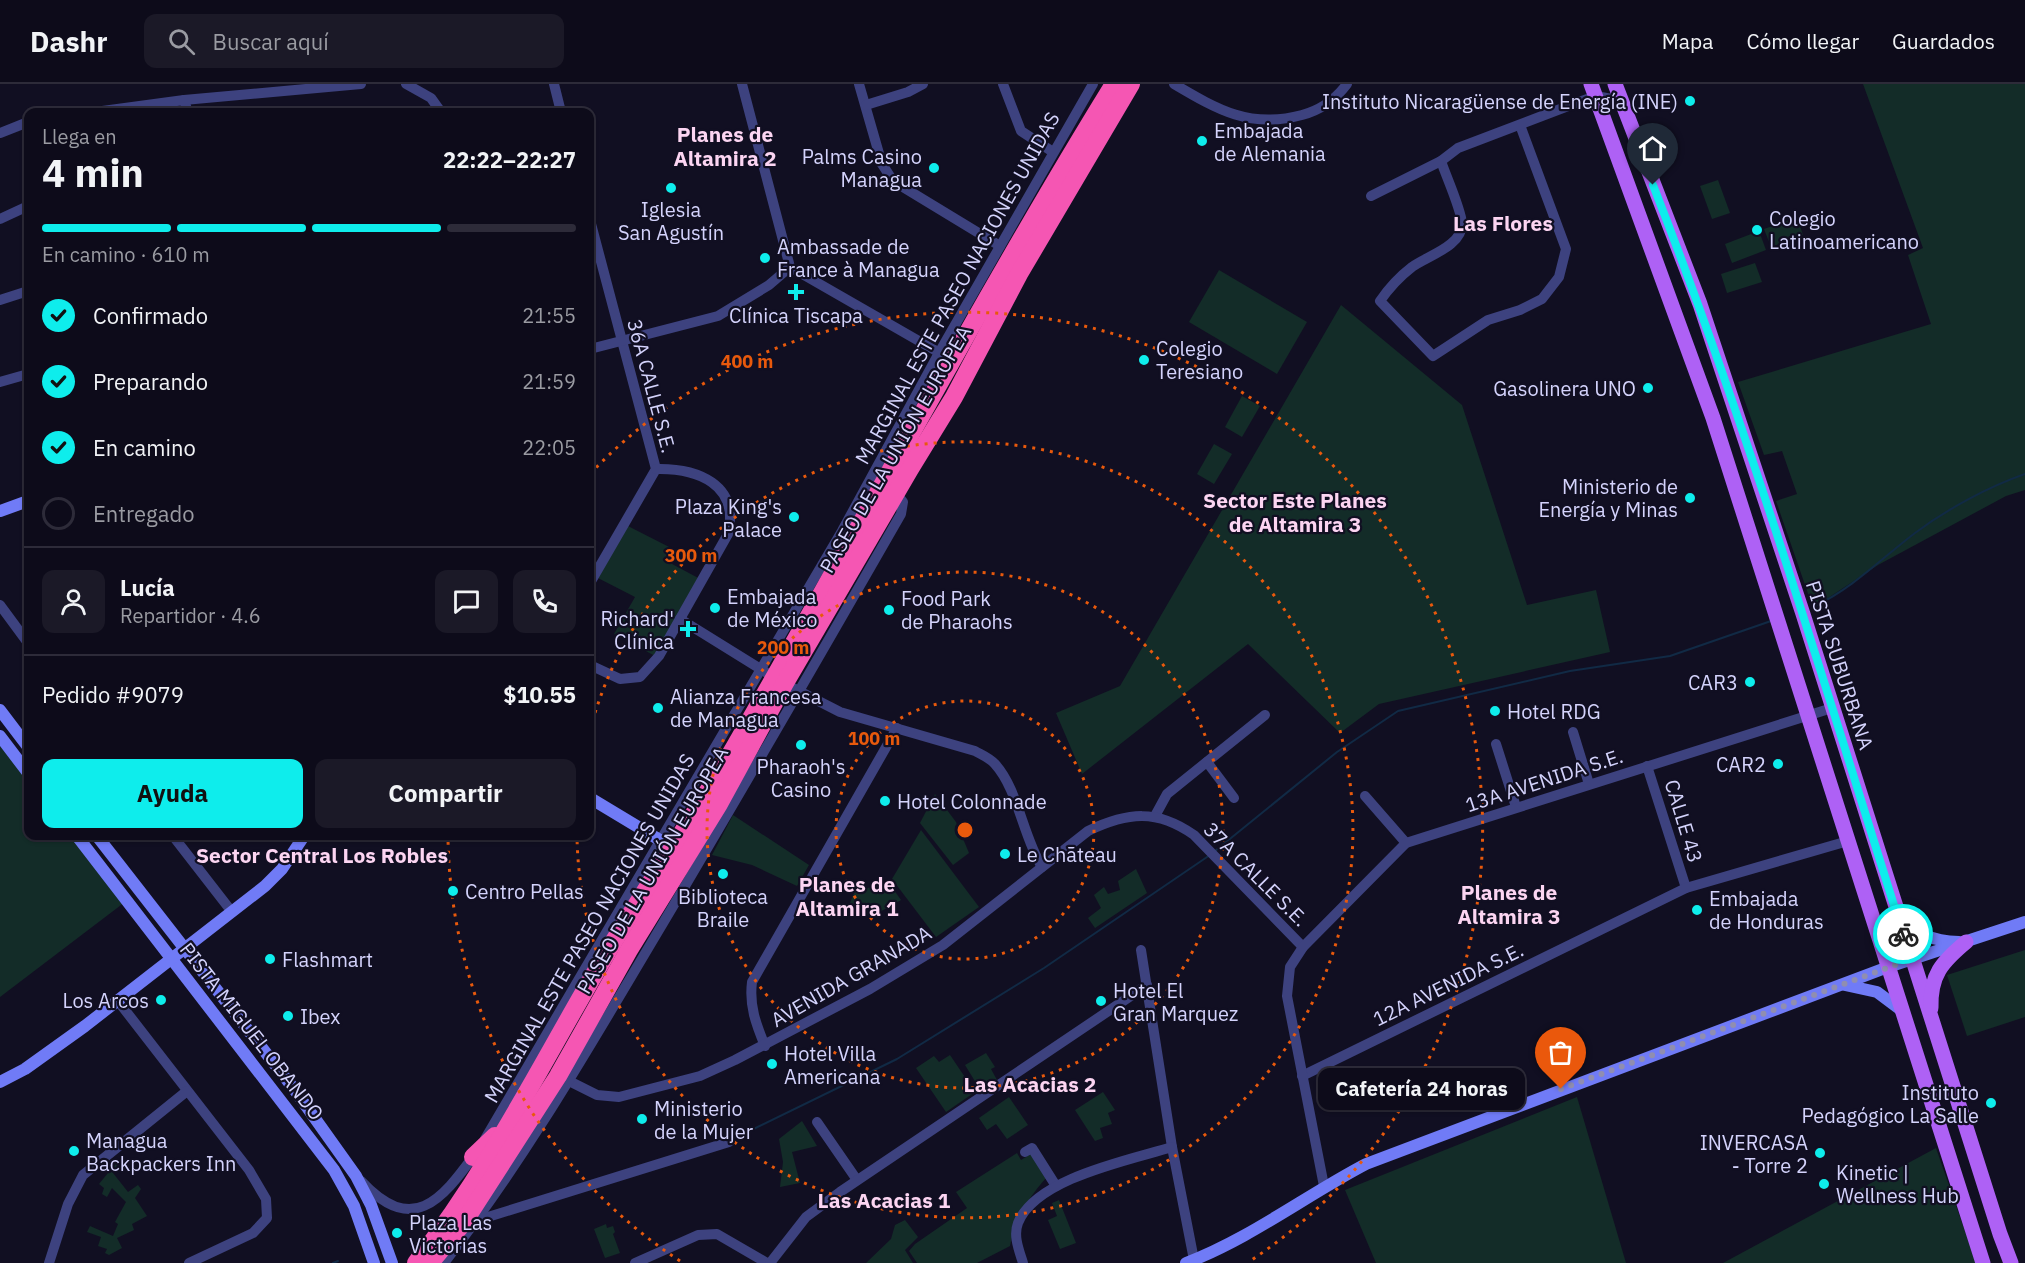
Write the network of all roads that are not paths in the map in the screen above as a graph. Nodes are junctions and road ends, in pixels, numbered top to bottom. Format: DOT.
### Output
graph roads {
  1 [pos="361,84"];
  2 [pos="408,84"];
  3 [pos="554,84"];
  4 [pos="742,84"];
  5 [pos="859,84"];
  6 [pos="923,84"];
  7 [pos="1003,84"];
  8 [pos="1093,84"];
  9 [pos="1114,84"];
  10 [pos="1131,84"];
  11 [pos="1174,84"];
  12 [pos="1347,84"];
  13 [pos="1616,84"];
  14 [pos="1596,88"];
  15 [pos="184,100"];
  16 [pos="1622,101"];
  17 [pos="866,105"];
  18 [pos="125,108"];
  19 [pos="187,108"];
  20 [pos="438,108"];
  21 [pos="560,108"];
  22 [pos="24,124"];
  23 [pos="1520,124"];
  24 [pos="0,134"];
  25 [pos="1053,153"];
  26 [pos="1441,161"];
  27 [pos="1371,196"];
  28 [pos="24,208"];
  29 [pos="0,219"];
  30 [pos="594,236"];
  31 [pos="999,246"];
  32 [pos="790,267"];
  33 [pos="24,292"];
  34 [pos="0,300"];
  35 [pos="621,341"];
  36 [pos="594,349"];
  37 [pos="946,357"];
  38 [pos="24,375"];
  39 [pos="0,382"];
  40 [pos="656,469"];
  41 [pos="890,489"];
  42 [pos="24,502"];
  43 [pos="0,511"];
  44 [pos="594,577"];
  45 [pos="0,605"];
  46 [pos="680,620"];
  47 [pos="24,638"];
  48 [pos="594,667"];
  49 [pos="780,680"];
  50 [pos="1832,708"];
  51 [pos="0,710"];
  52 [pos="1265,715"];
  53 [pos="1808,717"];
  54 [pos="897,728"];
  55 [pos="1573,732"];
  56 [pos="0,736"];
  57 [pos="24,742"];
  58 [pos="1496,744"];
  59 [pos="1207,762"];
  60 [pos="1647,766"];
  61 [pos="24,768"];
  62 [pos="1589,784"];
  63 [pos="1365,796"];
  64 [pos="1234,798"];
  65 [pos="594,800"];
  66 [pos="1516,807"];
  67 [pos="1155,816"];
  68 [pos="80,840"];
  69 [pos="100,840"];
  70 [pos="176,840"];
  71 [pos="301,840"];
  72 [pos="1848,841"];
  73 [pos="1406,843"];
  74 [pos="673,848"];
  75 [pos="1042,867"];
  76 [pos="1686,888"];
  77 [pos="1893,901"];
  78 [pos="232,912"];
  79 [pos="2025,922"];
  80 [pos="1966,942"];
  81 [pos="1303,947"];
  82 [pos="184,948"];
  83 [pos="1141,950"];
  84 [pos="171,959"];
  85 [pos="1911,959"];
  86 [pos="1888,967"];
  87 [pos="1147,985"];
  88 [pos="1840,985"];
  89 [pos="118,1001"];
  90 [pos="1901,1011"];
  91 [pos="1934,1031"];
  92 [pos="765,1046"];
  93 [pos="542,1066"];
  94 [pos="1302,1076"];
  95 [pos="564,1079"];
  96 [pos="0,1082"];
  97 [pos="187,1091"];
  98 [pos="527,1097"];
  99 [pos="817,1122"];
  100 [pos="729,1142"];
  101 [pos="1172,1147"];
  102 [pos="1025,1152"];
  103 [pos="473,1157"];
  104 [pos="356,1176"];
  105 [pos="338,1177"];
  106 [pos="857,1180"];
  107 [pos="1056,1185"];
  108 [pos="1324,1186"];
  109 [pos="471,1222"];
  110 [pos="1190,1262"];
  111 [pos="49,1263"];
  112 [pos="189,1263"];
  113 [pos="369,1263"];
  114 [pos="374,1263"];
  115 [pos="392,1263"];
  116 [pos="416,1263"];
  117 [pos="430,1263"];
  118 [pos="444,1263"];
  119 [pos="637,1263"];
  120 [pos="768,1263"];
  121 [pos="1023,1263"];
  122 [pos="1983,1263"];
  123 [pos="2011,1263"];
  1 -- 15 [label="street"];
  2 -- 20 [label="street"];
  3 -- 21 [label="street"];
  4 -- 32 [label="street"];
  5 -- 17 [label="street"];
  6 -- 17 [label="street"];
  7 -- 25 [label="street"];
  8 -- 25 [label="street, MARGINAL ESTE PASEO NACIONES UNIDAS"];
  9 -- 37 [label="highway, PASEO DE LA UNIÓN EUROPEA"];
  10 -- 41 [label="highway, PASEO DE LA UNIÓN EUROPEA"];
  11 -- 12 [label="street"];
  13 -- 16 [label="main road, PISTA SUBURBANA"];
  14 -- 16 [label="street"];
  14 -- 23 [label="street"];
  14 -- 53 [label="main road"];
  15 -- 18 [label="street"];
  15 -- 19 [label="street"];
  16 -- 50 [label="main road, PISTA SUBURBANA"];
  17 -- 31 [label="street"];
  22 -- 24 [label="street"];
  23 -- 26 [label="street"];
  23 -- 26 [label="street"];
  25 -- 31 [label="street, MARGINAL ESTE PASEO NACIONES UNIDAS"];
  26 -- 27 [label="street"];
  28 -- 29 [label="street"];
  30 -- 35 [label="street, 36A CALLE S.E."];
  31 -- 37 [label="street, MARGINAL ESTE PASEO NACIONES UNIDAS"];
  32 -- 35 [label="street"];
  32 -- 37 [label="street"];
  33 -- 34 [label="street"];
  35 -- 36 [label="street"];
  35 -- 40 [label="street, 36A CALLE S.E."];
  37 -- 41 [label="highway, PASEO DE LA UNIÓN EUROPEA"];
  37 -- 49 [label="street, MARGINAL ESTE PASEO NACIONES UNIDAS"];
  38 -- 39 [label="street"];
  40 -- 44 [label="street, 36A CALLE S.E."];
  40 -- 46 [label="street"];
  41 -- 49 [label="highway, PASEO DE LA UNIÓN EUROPEA"];
  41 -- 49 [label="street"];
  42 -- 43 [label="street"];
  45 -- 47 [label="street"];
  46 -- 48 [label="street"];
  46 -- 49 [label="street"];
  49 -- 54 [label="street"];
  49 -- 74 [label="highway, PASEO DE LA UNIÓN EUROPEA"];
  49 -- 95 [label="street"];
  50 -- 53 [label="street, 13A AVENIDA S.E."];
  50 -- 77 [label="main road, PISTA SUBURBANA"];
  51 -- 57 [label="street"];
  52 -- 59 [label="street"];
  53 -- 60 [label="street, 13A AVENIDA S.E."];
  53 -- 72 [label="main road"];
  54 -- 75 [label="street"];
  54 -- 92 [label="street"];
  55 -- 62 [label="street"];
  56 -- 61 [label="street"];
  58 -- 66 [label="street"];
  59 -- 64 [label="street"];
  59 -- 67 [label="street"];
  60 -- 62 [label="street, 13A AVENIDA S.E."];
  60 -- 76 [label="street, CALLE 43"];
  62 -- 66 [label="street, 13A AVENIDA S.E."];
  63 -- 73 [label="street"];
  65 -- 74 [label="street"];
  66 -- 73 [label="street, 13A AVENIDA S.E."];
  67 -- 75 [label="street, AVENIDA GRANADA"];
  67 -- 81 [label="street, 37A CALLE S.E."];
  68 -- 84 [label="street, PISTA MIGUEL OBANDO"];
  69 -- 82 [label="street, PISTA MIGUEL OBANDO"];
  70 -- 78 [label="street"];
  71 -- 78 [label="street"];
  72 -- 76 [label="street, 12A AVENIDA S.E."];
  72 -- 86 [label="main road"];
  73 -- 81 [label="street, 13A AVENIDA S.E."];
  74 -- 93 [label="highway, PASEO DE LA UNIÓN EUROPEA"];
  74 -- 95 [label="highway, PASEO DE LA UNIÓN EUROPEA"];
  74 -- 103 [label="street, MARGINAL ESTE PASEO NACIONES UNIDAS"];
  75 -- 92 [label="street, AVENIDA GRANADA"];
  76 -- 94 [label="street, 12A AVENIDA S.E."];
  77 -- 80 [label="street"];
  77 -- 85 [label="main road, PISTA SUBURBANA"];
  78 -- 82 [label="street"];
  79 -- 80 [label="street"];
  80 -- 85 [label="street"];
  80 -- 91 [label="main road"];
  81 -- 94 [label="street, 37A CALLE S.E."];
  82 -- 84 [label="street"];
  82 -- 104 [label="street, PISTA MIGUEL OBANDO"];
  83 -- 87 [label="street"];
  84 -- 89 [label="street"];
  84 -- 105 [label="street, PISTA MIGUEL OBANDO"];
  85 -- 86 [label="street"];
  85 -- 91 [label="main road, PISTA SUBURBANA"];
  86 -- 88 [label="street"];
  86 -- 90 [label="main road"];
  87 -- 101 [label="street"];
  87 -- 106 [label="street"];
  88 -- 90 [label="street"];
  88 -- 108 [label="street"];
  89 -- 96 [label="street"];
  89 -- 97 [label="street"];
  90 -- 122 [label="main road"];
  91 -- 123 [label="main road, PISTA SUBURBANA"];
  92 -- 95 [label="street, AVENIDA GRANADA"];
  93 -- 95 [label="street, AVENIDA GRANADA"];
  93 -- 98 [label="highway, PASEO DE LA UNIÓN EUROPEA"];
  94 -- 108 [label="street, 37A CALLE S.E."];
  95 -- 109 [label="highway, PASEO DE LA UNIÓN EUROPEA"];
  97 -- 111 [label="street"];
  97 -- 112 [label="street"];
  98 -- 103 [label="highway"];
  98 -- 116 [label="highway, PASEO DE LA UNIÓN EUROPEA"];
  99 -- 106 [label="street"];
  100 -- 109 [label="street"];
  101 -- 107 [label="street"];
  101 -- 110 [label="street"];
  102 -- 107 [label="street"];
  103 -- 104 [label="street, MARGINAL ESTE PASEO NACIONES UNIDAS"];
  104 -- 115 [label="street, PISTA MIGUEL OBANDO"];
  105 -- 113 [label="street"];
  105 -- 114 [label="street, PISTA MIGUEL OBANDO"];
  106 -- 120 [label="street"];
  107 -- 121 [label="street"];
  108 -- 110 [label="street"];
  109 -- 117 [label="highway, PASEO DE LA UNIÓN EUROPEA"];
  109 -- 118 [label="street"];
  119 -- 120 [label="street"];
}
